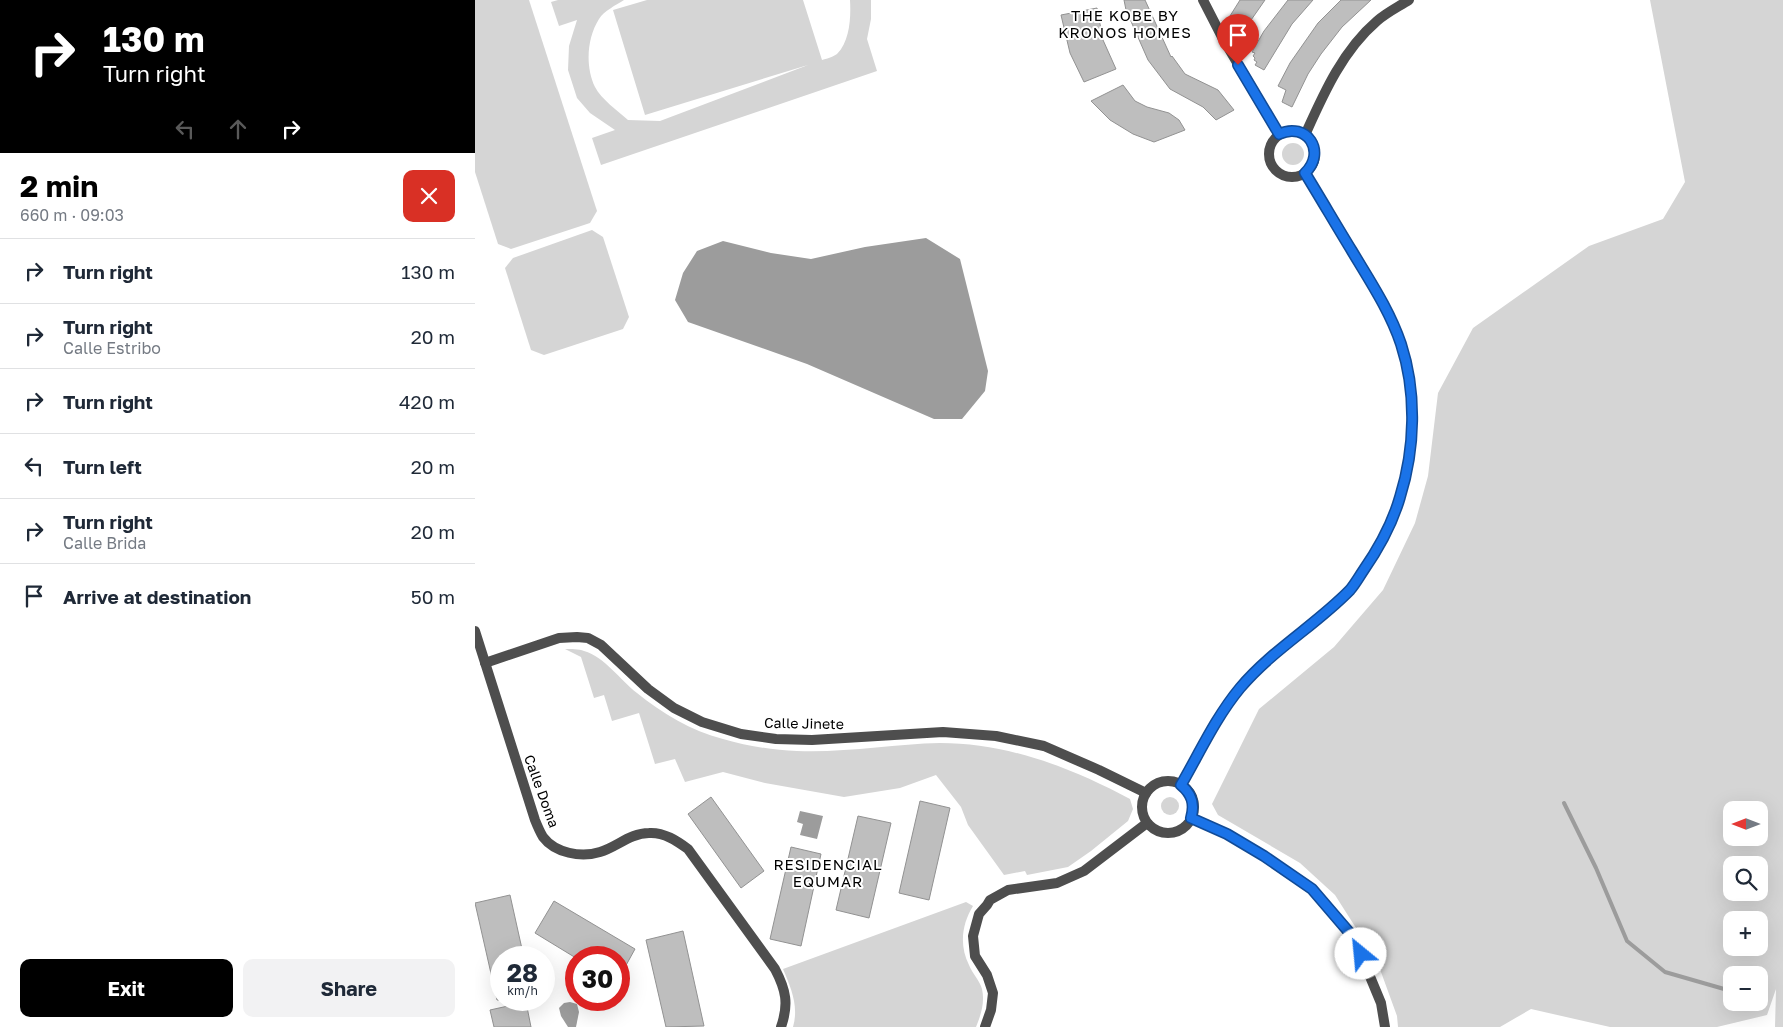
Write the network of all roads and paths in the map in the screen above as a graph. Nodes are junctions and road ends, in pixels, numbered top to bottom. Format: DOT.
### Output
graph roads {
  1 [pos="1203,0"];
  2 [pos="1409,0"];
  3 [pos="1279,134"];
  4 [pos="1305,135"];
  5 [pos="1305,173"];
  6 [pos="475,632"];
  7 [pos="485,663"];
  8 [pos="1181,785"];
  9 [pos="1146,793"];
  10 [pos="1191,818"];
  11 [pos="1147,823"];
  12 [pos="781,1027"];
  13 [pos="985,1027"];
  14 [pos="1385,1027"];
  1 -- 3 [label="street"];
  2 -- 4 [label="street"];
  3 -- 4 [label="street"];
  3 -- 5 [label="street"];
  4 -- 5 [label="street"];
  5 -- 8 [label="street"];
  6 -- 7 [label="street, Calle Doma"];
  7 -- 9 [label="street, Calle Jinete"];
  7 -- 12 [label="street, Calle Doma"];
  8 -- 9 [label="street"];
  8 -- 10 [label="street"];
  9 -- 11 [label="street"];
  10 -- 11 [label="street"];
  10 -- 14 [label="street"];
  11 -- 13 [label="street"];
}
